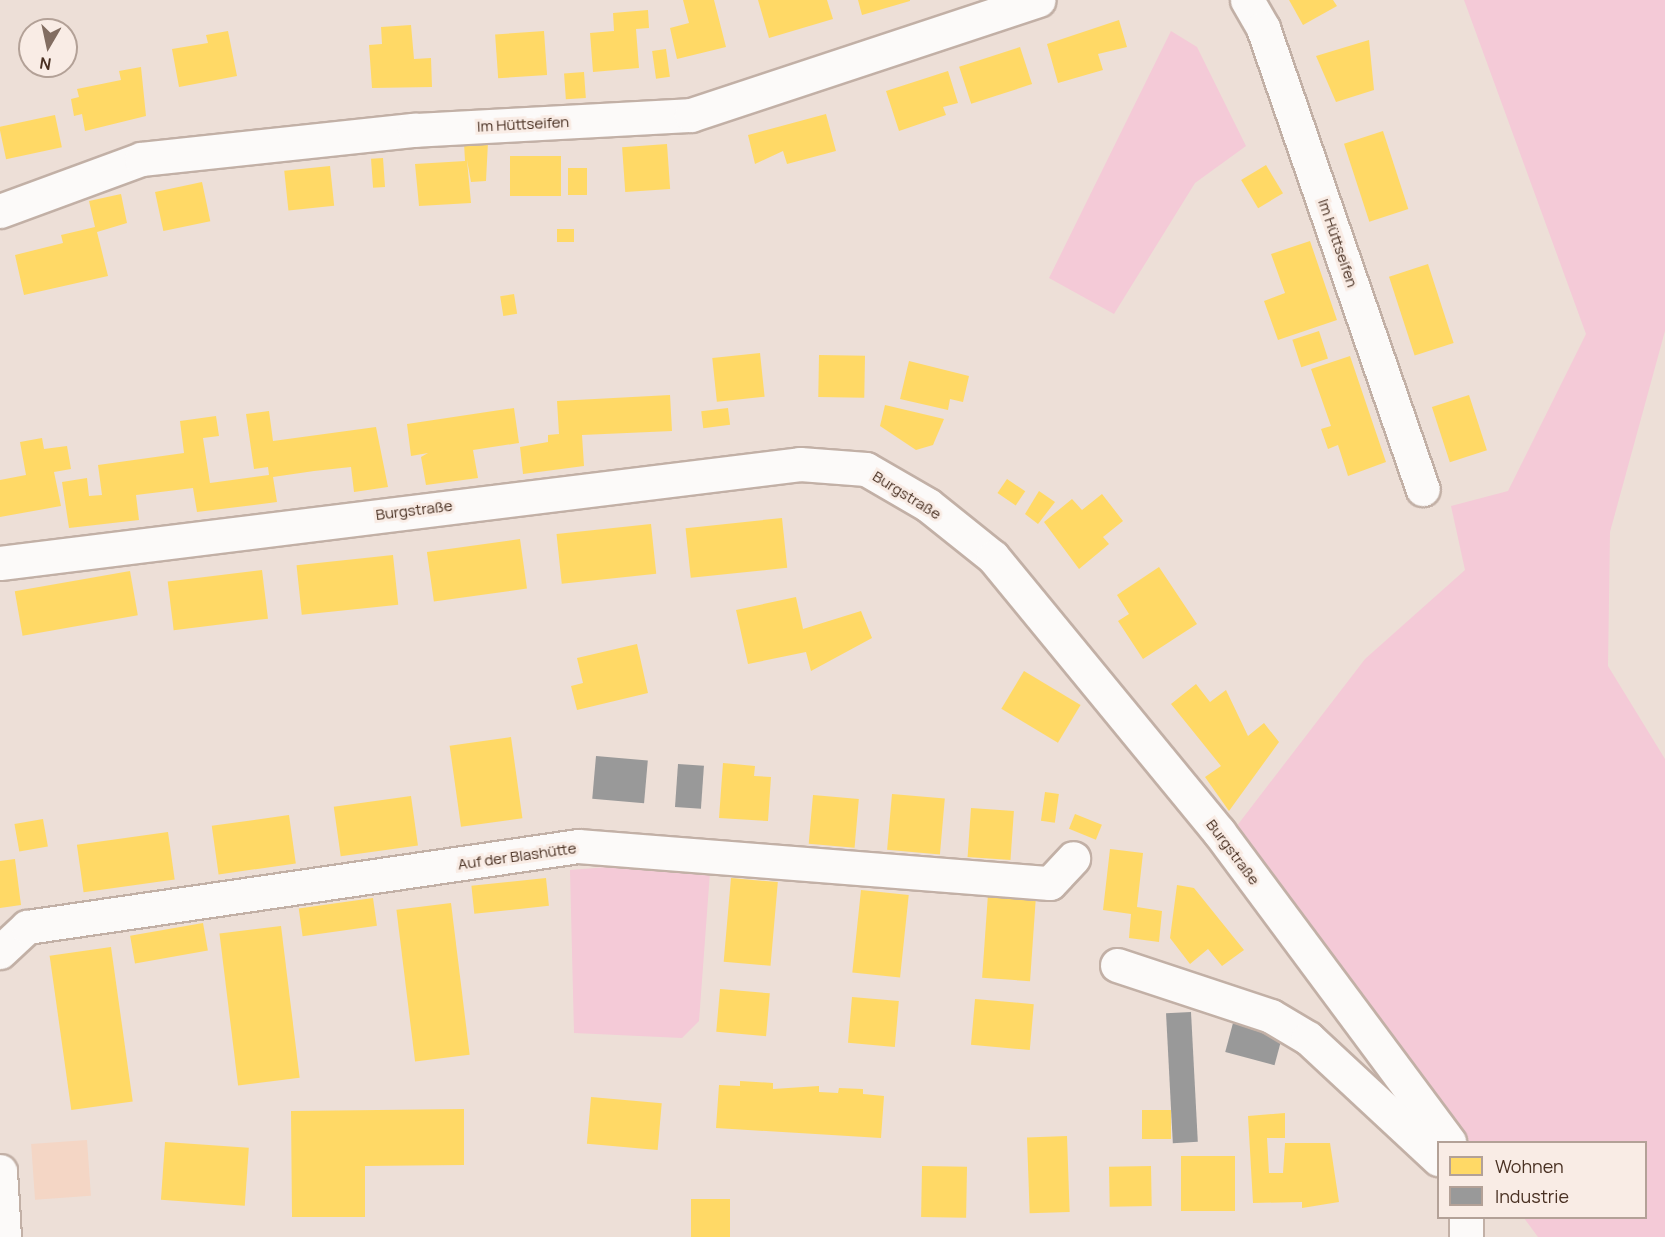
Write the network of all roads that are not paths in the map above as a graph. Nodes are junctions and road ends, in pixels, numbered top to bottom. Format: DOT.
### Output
graph roads {
  1 [pos="1038,0"];
  2 [pos="1247,0"];
  3 [pos="0,211"];
  4 [pos="1423,489"];
  5 [pos="0,562"];
  6 [pos="1073,858"];
  7 [pos="0,952"];
  8 [pos="1117,965"];
  9 [pos="1448,1141"];
  10 [pos="1437,1158"];
  11 [pos="0,1171"];
  12 [pos="1466,1219"];
  13 [pos="4,1237"];
  14 [pos="1466,1237"];
  1 -- 3 [label="street, Im Hüttseifen"];
  2 -- 4 [label="street, Im Hüttseifen"];
  5 -- 9 [label="street, Burgstraße"];
  6 -- 7 [label="street, Auf der Blashütte"];
  8 -- 10 [label="street"];
  11 -- 13 [label="street"];
  12 -- 14 [label="street"];
}
